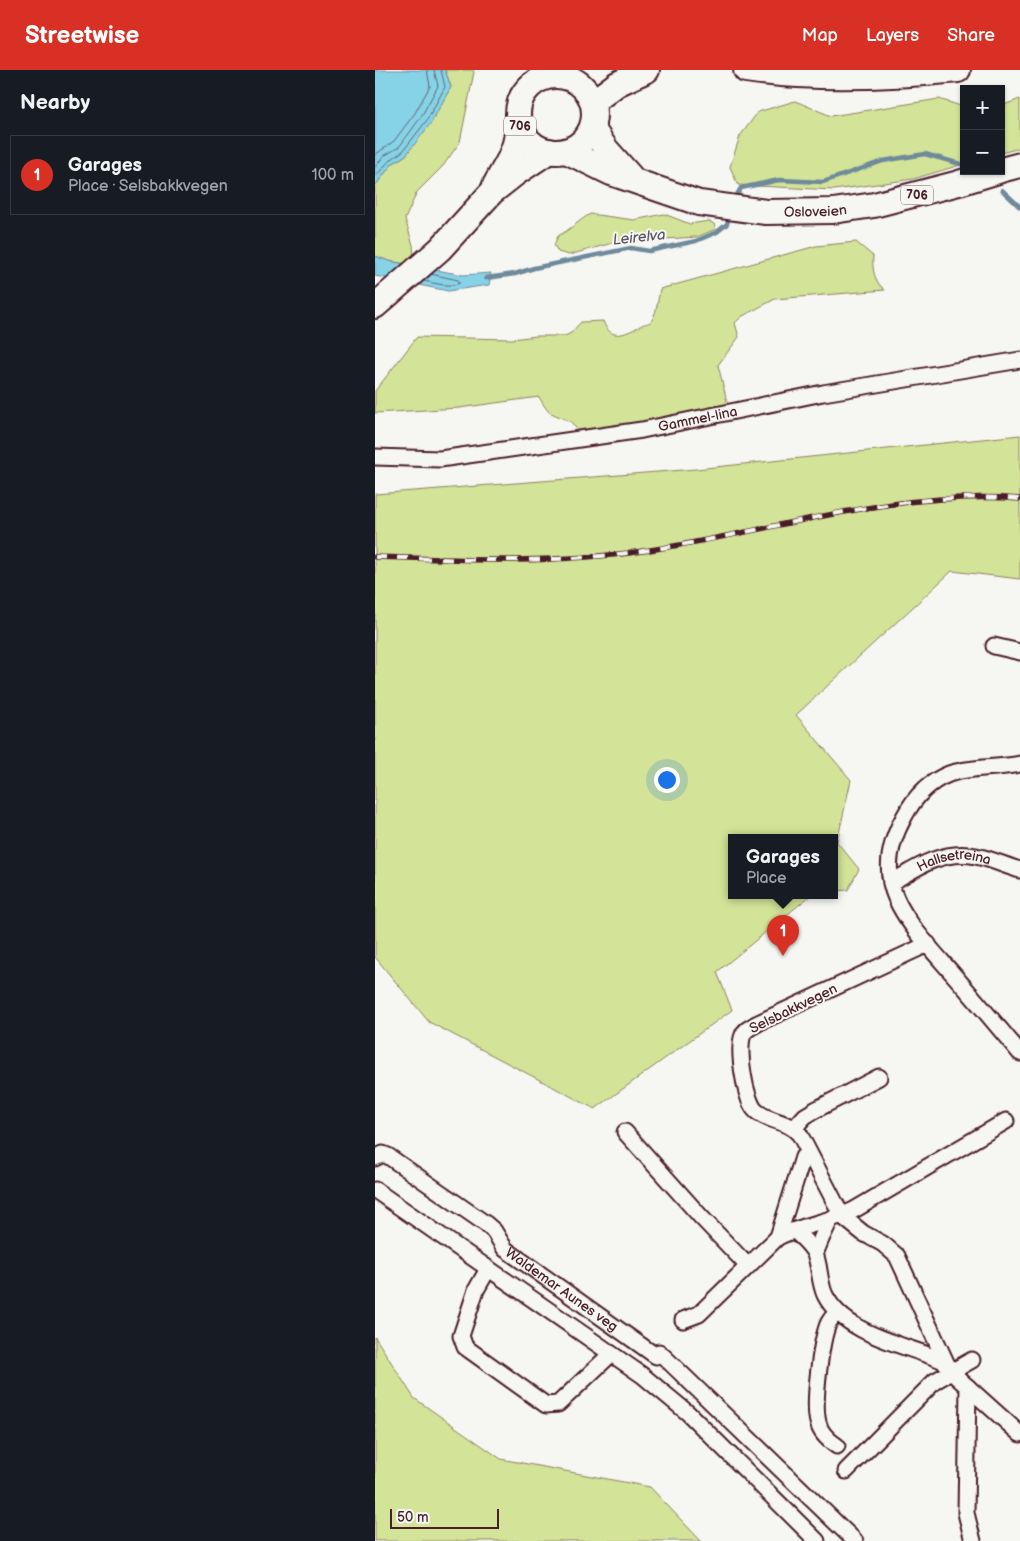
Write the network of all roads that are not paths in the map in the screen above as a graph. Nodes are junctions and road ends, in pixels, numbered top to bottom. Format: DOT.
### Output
graph roads {
  1 [pos="647,70"];
  2 [pos="745,70"];
  3 [pos="958,70"];
  4 [pos="563,73"];
  5 [pos="593,102"];
  6 [pos="519,124"];
  7 [pos="592,128"];
  8 [pos="557,151"];
  9 [pos="1020,165"];
  10 [pos="1005,170"];
  11 [pos="987,175"];
  12 [pos="632,179"];
  13 [pos="492,192"];
  14 [pos="375,306"];
  15 [pos="1020,360"];
  16 [pos="375,457"];
  17 [pos="994,646"];
  18 [pos="1020,652"];
  19 [pos="1020,764"];
  20 [pos="1020,870"];
  21 [pos="891,883"];
  22 [pos="928,944"];
  23 [pos="1020,1053"];
  24 [pos="879,1077"];
  25 [pos="1006,1121"];
  26 [pos="795,1127"];
  27 [pos="625,1132"];
  28 [pos="808,1152"];
  29 [pos="375,1158"];
  30 [pos="375,1190"];
  31 [pos="836,1218"];
  32 [pos="795,1231"];
  33 [pos="778,1237"];
  34 [pos="815,1254"];
  35 [pos="748,1266"];
  36 [pos="488,1269"];
  37 [pos="837,1313"];
  38 [pos="683,1320"];
  39 [pos="611,1354"];
  40 [pos="971,1360"];
  41 [pos="947,1366"];
  42 [pos="968,1387"];
  43 [pos="1020,1434"];
  44 [pos="837,1446"];
  45 [pos="846,1471"];
  46 [pos="817,1541"];
  47 [pos="855,1541"];
  48 [pos="973,1541"];
  1 -- 5 [label="highway"];
  2 -- 3 [label="highway"];
  4 -- 5 [label="highway, 706"];
  4 -- 6 [label="highway, 706"];
  5 -- 7 [label="highway"];
  6 -- 8 [label="highway, 706"];
  6 -- 13 [label="highway, 706"];
  7 -- 8 [label="highway, 706"];
  7 -- 12 [label="highway, Osloveien / 706"];
  8 -- 12 [label="highway, Osloveien / 706"];
  8 -- 13 [label="highway, 706"];
  9 -- 10 [label="highway, Osloveien / 706"];
  11 -- 12 [label="highway, Osloveien / 706"];
  13 -- 14 [label="highway, 706"];
  15 -- 16 [label="street, Gammel-lina"];
  17 -- 18 [label="street"];
  19 -- 21 [label="street"];
  20 -- 21 [label="street, Hallsetreina"];
  21 -- 22 [label="street"];
  22 -- 23 [label="street"];
  22 -- 26 [label="street, Selsbakkvegen"];
  24 -- 26 [label="street"];
  25 -- 31 [label="street"];
  26 -- 28 [label="street"];
  27 -- 35 [label="street"];
  28 -- 31 [label="street"];
  28 -- 33 [label="street"];
  29 -- 47 [label="street, Waldemar Aunes veg"];
  30 -- 36 [label="street, Waldemar Aunes veg"];
  31 -- 32 [label="street"];
  31 -- 34 [label="street"];
  31 -- 41 [label="street"];
  32 -- 33 [label="street"];
  32 -- 34 [label="street"];
  33 -- 35 [label="street"];
  34 -- 37 [label="street"];
  35 -- 38 [label="street"];
  36 -- 39 [label="street, Waldemar Aunes veg"];
  36 -- 39 [label="street, Waldemar Aunes veg"];
  37 -- 41 [label="street"];
  37 -- 44 [label="street"];
  39 -- 46 [label="street, Waldemar Aunes veg"];
  40 -- 41 [label="street"];
  41 -- 42 [label="street"];
  41 -- 45 [label="street"];
  42 -- 43 [label="street"];
  42 -- 48 [label="street"];
}
